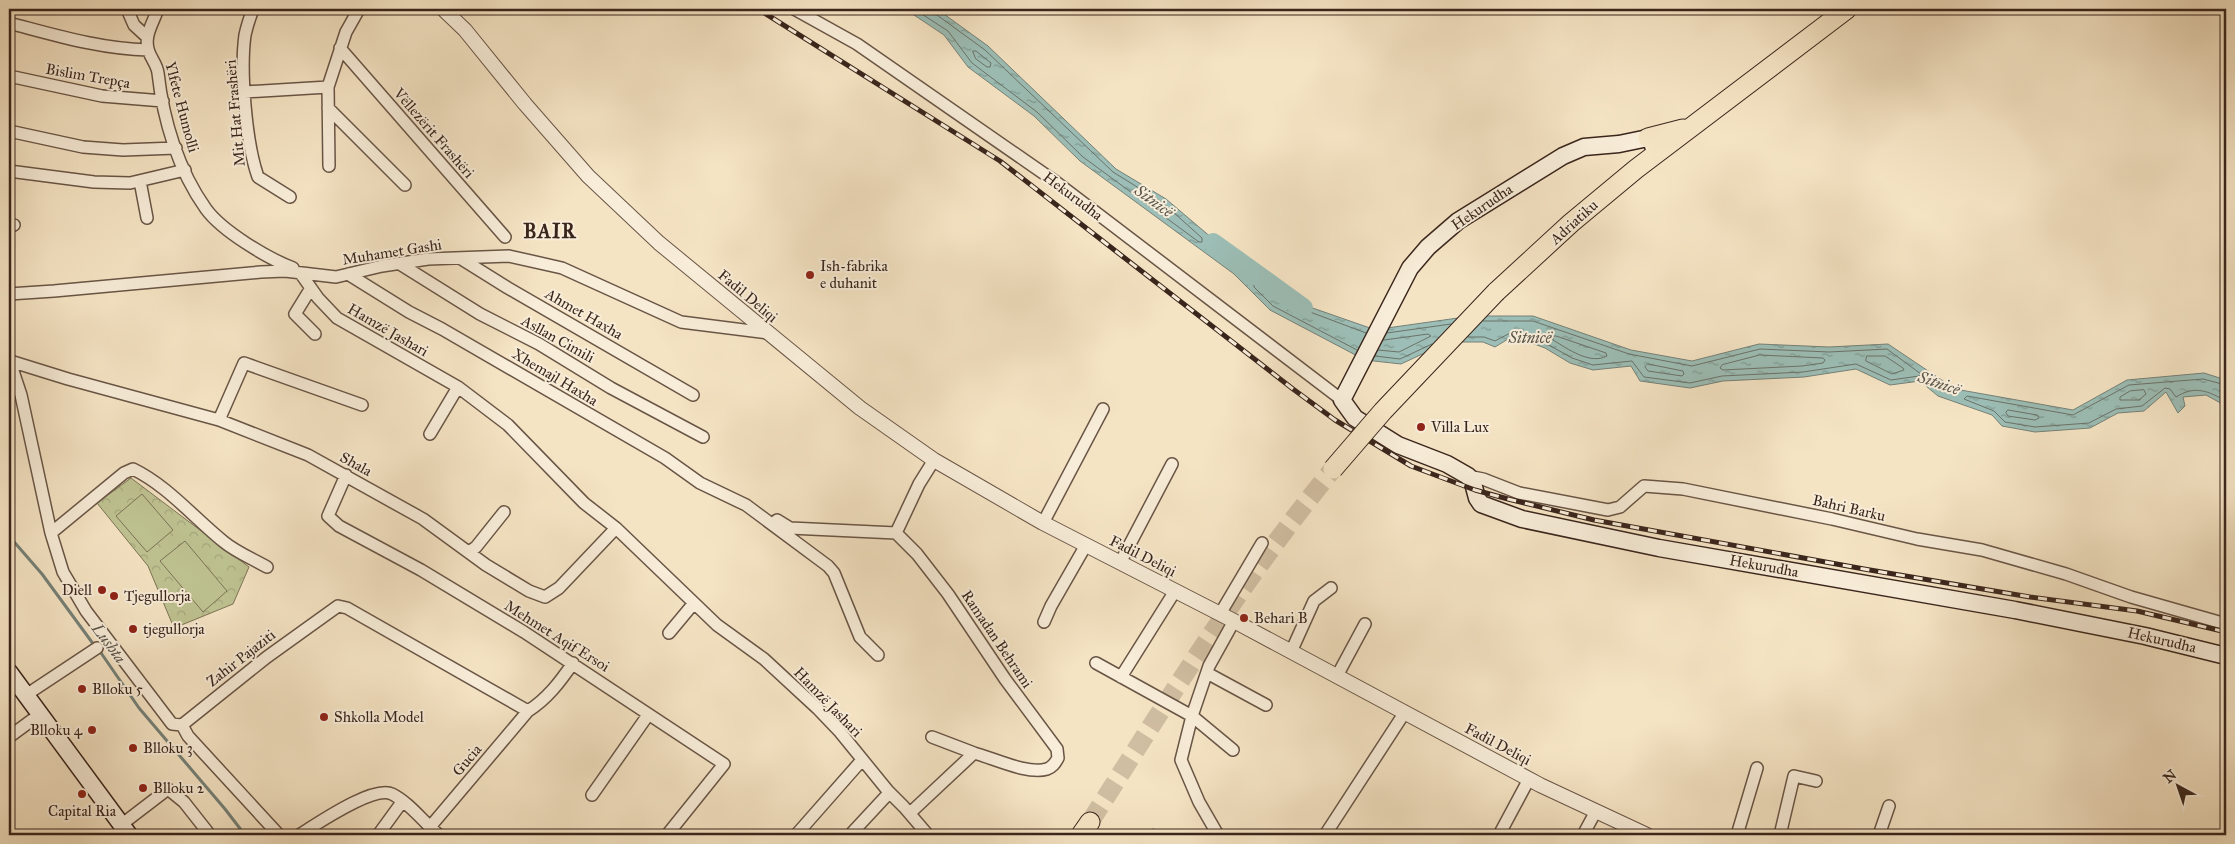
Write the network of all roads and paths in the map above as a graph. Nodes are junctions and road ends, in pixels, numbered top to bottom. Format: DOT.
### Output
graph roads {
  1 [pos="127,9"];
  2 [pos="158,9"];
  3 [pos="253,9"];
  4 [pos="359,9"];
  5 [pos="443,9"];
  6 [pos="794,9"];
  7 [pos="1847,9"];
  8 [pos="9,23"];
  9 [pos="147,37"];
  10 [pos="340,48"];
  11 [pos="148,50"];
  12 [pos="9,76"];
  13 [pos="328,87"];
  14 [pos="245,92"];
  15 [pos="163,101"];
  16 [pos="328,108"];
  17 [pos="9,131"];
  18 [pos="1619,144"];
  19 [pos="1651,146"];
  20 [pos="176,148"];
  21 [pos="329,166"];
  22 [pos="1636,168"];
  23 [pos="185,170"];
  24 [pos="9,171"];
  25 [pos="140,181"];
  26 [pos="405,186"];
  27 [pos="290,197"];
  28 [pos="147,218"];
  29 [pos="505,237"];
  30 [pos="460,258"];
  31 [pos="400,264"];
  32 [pos="304,274"];
  33 [pos="348,274"];
  34 [pos="311,288"];
  35 [pos="9,294"];
  36 [pos="768,333"];
  37 [pos="315,334"];
  38 [pos="9,360"];
  39 [pos="458,387"];
  40 [pos="693,395"];
  41 [pos="1342,400"];
  42 [pos="362,405"];
  43 [pos="1103,408"];
  44 [pos="220,420"];
  45 [pos="430,434"];
  46 [pos="704,437"];
  47 [pos="934,460"];
  48 [pos="1172,464"];
  49 [pos="1333,469"];
  50 [pos="346,475"];
  51 [pos="1468,476"];
  52 [pos="746,505"];
  53 [pos="504,512"];
  54 [pos="1043,523"];
  55 [pos="616,528"];
  56 [pos="51,533"];
  57 [pos="896,533"];
  58 [pos="1262,543"];
  59 [pos="1086,545"];
  60 [pos="469,552"];
  61 [pos="1120,563"];
  62 [pos="267,567"];
  63 [pos="1331,588"];
  64 [pos="1175,591"];
  65 [pos="694,603"];
  66 [pos="1220,614"];
  67 [pos="1234,621"];
  68 [pos="1044,622"];
  69 [pos="1365,624"];
  70 [pos="2226,624"];
  71 [pos="669,633"];
  72 [pos="96,648"];
  73 [pos="1291,652"];
  74 [pos="878,655"];
  75 [pos="2226,656"];
  76 [pos="573,663"];
  77 [pos="1096,663"];
  78 [pos="9,672"];
  79 [pos="1207,673"];
  80 [pos="1121,676"];
  81 [pos="1337,676"];
  82 [pos="9,688"];
  83 [pos="26,696"];
  84 [pos="1266,705"];
  85 [pos="528,711"];
  86 [pos="1405,712"];
  87 [pos="648,715"];
  88 [pos="1192,716"];
  89 [pos="32,720"];
  90 [pos="182,725"];
  91 [pos="9,737"];
  92 [pos="932,737"];
  93 [pos="1233,750"];
  94 [pos="974,753"];
  95 [pos="862,760"];
  96 [pos="1758,768"];
  97 [pos="1529,779"];
  98 [pos="1816,781"];
  99 [pos="889,793"];
  100 [pos="592,795"];
  101 [pos="402,802"];
  102 [pos="1889,806"];
  103 [pos="1596,811"];
  104 [pos="910,813"];
  105 [pos="434,831"];
  106 [pos="123,832"];
  107 [pos="210,835"];
  108 [pos="279,835"];
  109 [pos="299,835"];
  110 [pos="378,835"];
  111 [pos="667,835"];
  112 [pos="796,835"];
  113 [pos="850,835"];
  114 [pos="928,835"];
  115 [pos="1218,835"];
  116 [pos="1325,835"];
  117 [pos="1499,835"];
  118 [pos="1583,835"];
  119 [pos="1646,835"];
  120 [pos="1737,835"];
  121 [pos="1780,835"];
  122 [pos="1878,835"];
  1 -- 9 [label="street"];
  2 -- 9 [label="street, Ylfete Humolli"];
  3 -- 14 [label="street, Mit Hat Frashëri"];
  4 -- 10 [label="street"];
  5 -- 36 [label="street, Fadil Deliqi"];
  6 -- 41 [label="street, Hekurudha"];
  7 -- 19 [label="main road, Adriatiku"];
  8 -- 11 [label="street"];
  9 -- 11 [label="street, Ylfete Humolli"];
  10 -- 13 [label="street"];
  10 -- 29 [label="street, Vëllezërit Frashëri"];
  11 -- 15 [label="street, Ylfete Humolli"];
  12 -- 15 [label="street, Bislim Trepça"];
  13 -- 14 [label="street"];
  13 -- 16 [label="street"];
  14 -- 27 [label="street, Mit Hat Frashëri"];
  15 -- 20 [label="street, Ylfete Humolli"];
  16 -- 21 [label="street"];
  16 -- 26 [label="street"];
  17 -- 20 [label="street"];
  18 -- 19 [label="main road, Hekurudha"];
  18 -- 22 [label="main road"];
  18 -- 41 [label="main road, Hekurudha"];
  19 -- 22 [label="main road, Adriatiku"];
  20 -- 23 [label="street, Ylfete Humolli"];
  22 -- 49 [label="main road, Adriatiku, bridge"];
  23 -- 25 [label="street"];
  23 -- 32 [label="street, Ylfete Humolli"];
  24 -- 25 [label="street"];
  25 -- 28 [label="street"];
  30 -- 31 [label="street, Muhamet Gashi"];
  30 -- 36 [label="street, Muhamet Gashi"];
  30 -- 40 [label="street, Ahmet Haxha"];
  31 -- 33 [label="street, Muhamet Gashi"];
  31 -- 46 [label="street, Asllan Cimili"];
  32 -- 33 [label="street, Muhamet Gashi"];
  32 -- 34 [label="street, Hamzë Jashari"];
  32 -- 35 [label="street, Muhamet Gashi"];
  33 -- 52 [label="street, Xhemajl Haxha"];
  34 -- 37 [label="street"];
  34 -- 39 [label="street, Hamzë Jashari"];
  36 -- 47 [label="street, Fadil Deliqi"];
  38 -- 44 [label="street, Shala"];
  38 -- 56 [label="street"];
  39 -- 45 [label="street"];
  39 -- 55 [label="street, Hamzë Jashari"];
  41 -- 51 [label="main road, Hekurudha"];
  42 -- 44 [label="street"];
  43 -- 54 [label="street"];
  44 -- 50 [label="street, Shala"];
  47 -- 54 [label="street, Fadil Deliqi"];
  47 -- 57 [label="street"];
  48 -- 61 [label="street"];
  50 -- 60 [label="street, Shala"];
  50 -- 76 [label="street, Mehmet Aqif Ersoi"];
  51 -- 70 [label="street, Bahri Barku"];
  51 -- 75 [label="main road, Hekurudha"];
  52 -- 57 [label="street, Xhemajl Haxha"];
  52 -- 74 [label="street, Xhemajl Haxha"];
  53 -- 60 [label="street"];
  54 -- 59 [label="street, Fadil Deliqi"];
  55 -- 60 [label="street, Shala"];
  55 -- 65 [label="street, Hamzë Jashari"];
  56 -- 62 [label="street"];
  56 -- 90 [label="street"];
  57 -- 94 [label="street, Ramadan Behrami"];
  58 -- 66 [label="street"];
  59 -- 61 [label="street, Fadil Deliqi"];
  59 -- 68 [label="street, Fadil Deliqi"];
  61 -- 64 [label="street, Fadil Deliqi"];
  63 -- 73 [label="street"];
  64 -- 66 [label="street, Fadil Deliqi"];
  64 -- 80 [label="street"];
  65 -- 71 [label="street"];
  65 -- 95 [label="street, Hamzë Jashari"];
  66 -- 67 [label="street, Fadil Deliqi"];
  67 -- 73 [label="street, Fadil Deliqi"];
  67 -- 79 [label="street"];
  69 -- 81 [label="street"];
  72 -- 83 [label="street"];
  73 -- 81 [label="street, Fadil Deliqi"];
  76 -- 85 [label="street, Gucia"];
  76 -- 87 [label="street, Mehmet Aqif Ersoi"];
  77 -- 80 [label="street"];
  78 -- 83 [label="main road"];
  79 -- 84 [label="street"];
  79 -- 88 [label="street"];
  80 -- 88 [label="street"];
  81 -- 86 [label="street, Fadil Deliqi"];
  82 -- 89 [label="main road"];
  83 -- 106 [label="main road"];
  85 -- 90 [label="street, Zahir Pajaziti"];
  85 -- 105 [label="street, Gucia"];
  86 -- 97 [label="street, Fadil Deliqi"];
  86 -- 116 [label="street"];
  87 -- 100 [label="street"];
  87 -- 111 [label="street, Mehmet Aqif Ersoi"];
  88 -- 93 [label="street"];
  88 -- 115 [label="street"];
  89 -- 91 [label="street"];
  89 -- 106 [label="main road"];
  90 -- 108 [label="street"];
  92 -- 94 [label="street, Ramadan Behrami"];
  94 -- 104 [label="street"];
  95 -- 99 [label="street, Hamzë Jashari"];
  95 -- 112 [label="street"];
  96 -- 120 [label="street"];
  97 -- 103 [label="street, Fadil Deliqi"];
  97 -- 117 [label="street"];
  98 -- 121 [label="street"];
  99 -- 104 [label="street, Hamzë Jashari"];
  99 -- 113 [label="street"];
  101 -- 105 [label="street"];
  101 -- 109 [label="street"];
  101 -- 110 [label="street"];
  102 -- 122 [label="street"];
  103 -- 118 [label="street"];
  103 -- 119 [label="street, Fadil Deliqi"];
  104 -- 114 [label="street, Hamzë Jashari"];
  106 -- 107 [label="street"];
}
